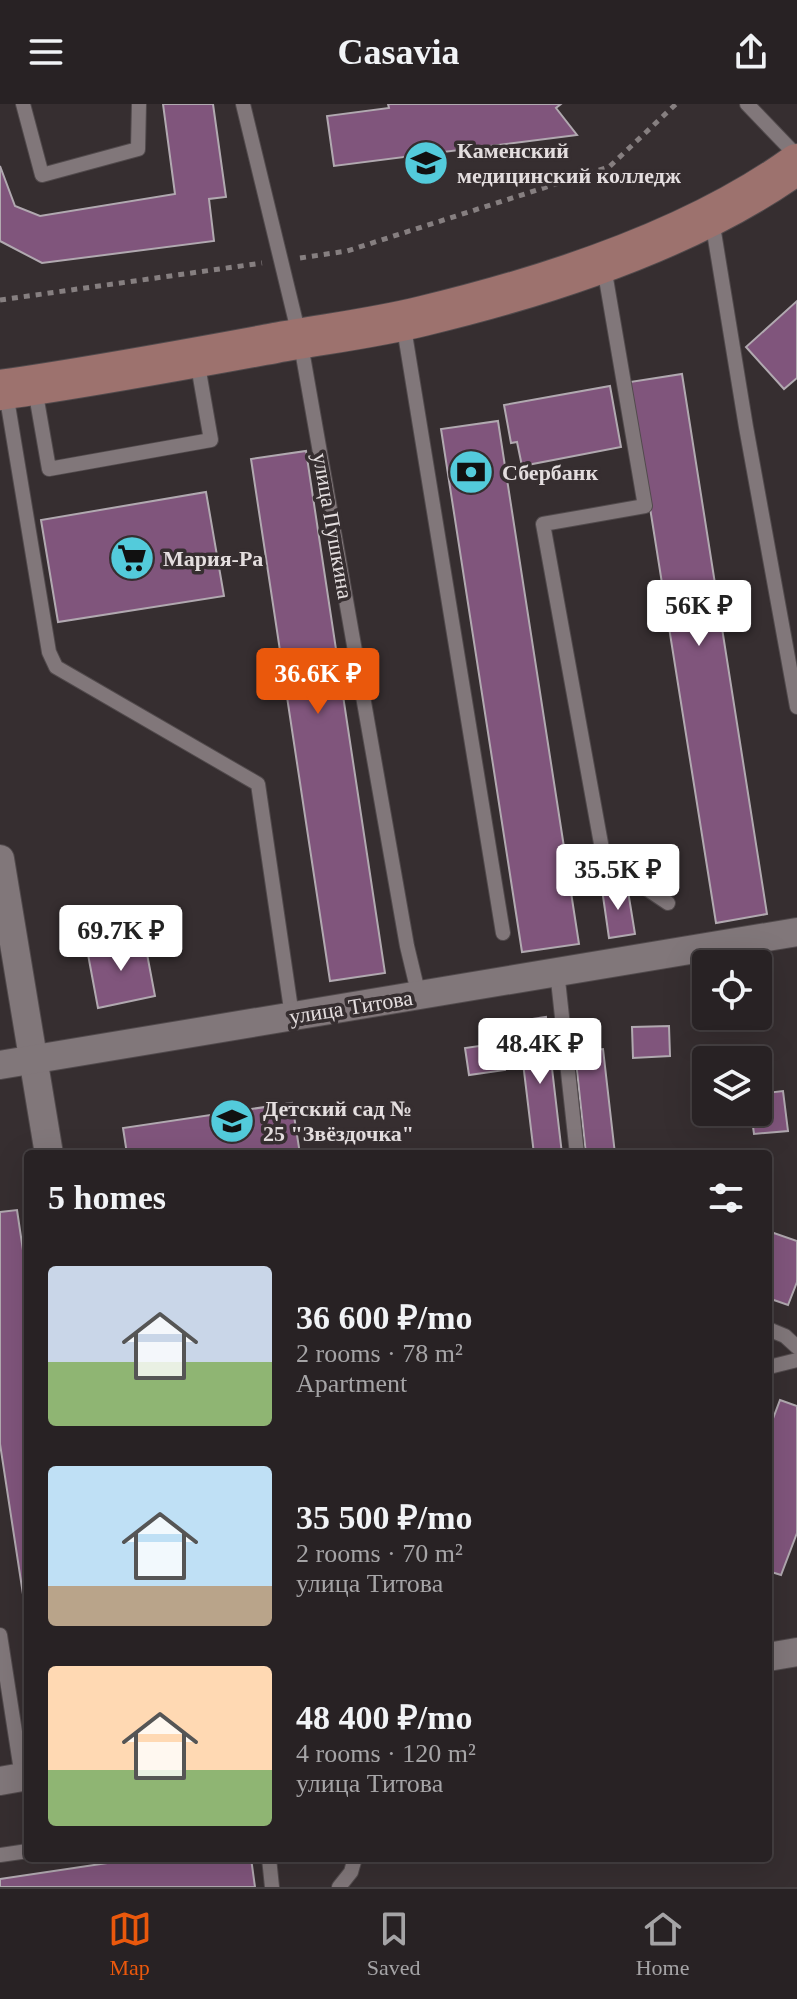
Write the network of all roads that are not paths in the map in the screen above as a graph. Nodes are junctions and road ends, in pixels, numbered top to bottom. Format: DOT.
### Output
graph roads {
  1 [pos="23,104"];
  2 [pos="139,104"];
  3 [pos="243,104"];
  4 [pos="747,104"];
  5 [pos="797,156"];
  6 [pos="797,164"];
  7 [pos="712,215"];
  8 [pos="603,262"];
  9 [pos="403,320"];
  10 [pos="300,339"];
  11 [pos="197,358"];
  12 [pos="13,388"];
  13 [pos="797,707"];
  14 [pos="0,859"];
  15 [pos="668,903"];
  16 [pos="797,932"];
  17 [pos="503,933"];
  18 [pos="557,971"];
  19 [pos="419,996"];
  20 [pos="292,1016"];
  21 [pos="33,1059"];
  22 [pos="0,1065"];
  23 [pos="48,1150"];
  24 [pos="577,1150"];
  25 [pos="772,1331"];
  26 [pos="797,1347"];
  27 [pos="797,1360"];
  28 [pos="772,1366"];
  29 [pos="0,1635"];
  30 [pos="797,1652"];
  31 [pos="772,1656"];
  32 [pos="17,1778"];
  33 [pos="24,1852"];
  34 [pos="0,1855"];
  35 [pos="269,1862"];
  36 [pos="354,1862"];
  37 [pos="272,1887"];
  38 [pos="339,1887"];
  1 -- 2 [label="lane"];
  3 -- 10 [label="lane, улица Пушкина"];
  4 -- 5 [label="lane"];
  6 -- 7 [label="street"];
  7 -- 8 [label="street"];
  7 -- 13 [label="lane"];
  8 -- 9 [label="street"];
  8 -- 15 [label="lane"];
  9 -- 10 [label="street"];
  9 -- 17 [label="lane"];
  10 -- 11 [label="street"];
  10 -- 19 [label="lane, улица Пушкина"];
  11 -- 12 [label="street"];
  11 -- 12 [label="lane"];
  12 -- 20 [label="lane"];
  14 -- 21 [label="street"];
  16 -- 18 [label="street, улица Титова"];
  18 -- 19 [label="street, улица Титова"];
  18 -- 24 [label="lane"];
  19 -- 20 [label="street, улица Титова"];
  20 -- 21 [label="street, улица Титова"];
  21 -- 22 [label="street, улица Титова"];
  21 -- 23 [label="street"];
  25 -- 26 [label="lane"];
  27 -- 28 [label="lane"];
  29 -- 32 [label="lane"];
  30 -- 31 [label="street"];
  33 -- 34 [label="lane"];
  35 -- 37 [label="lane"];
  36 -- 38 [label="lane"];
}
